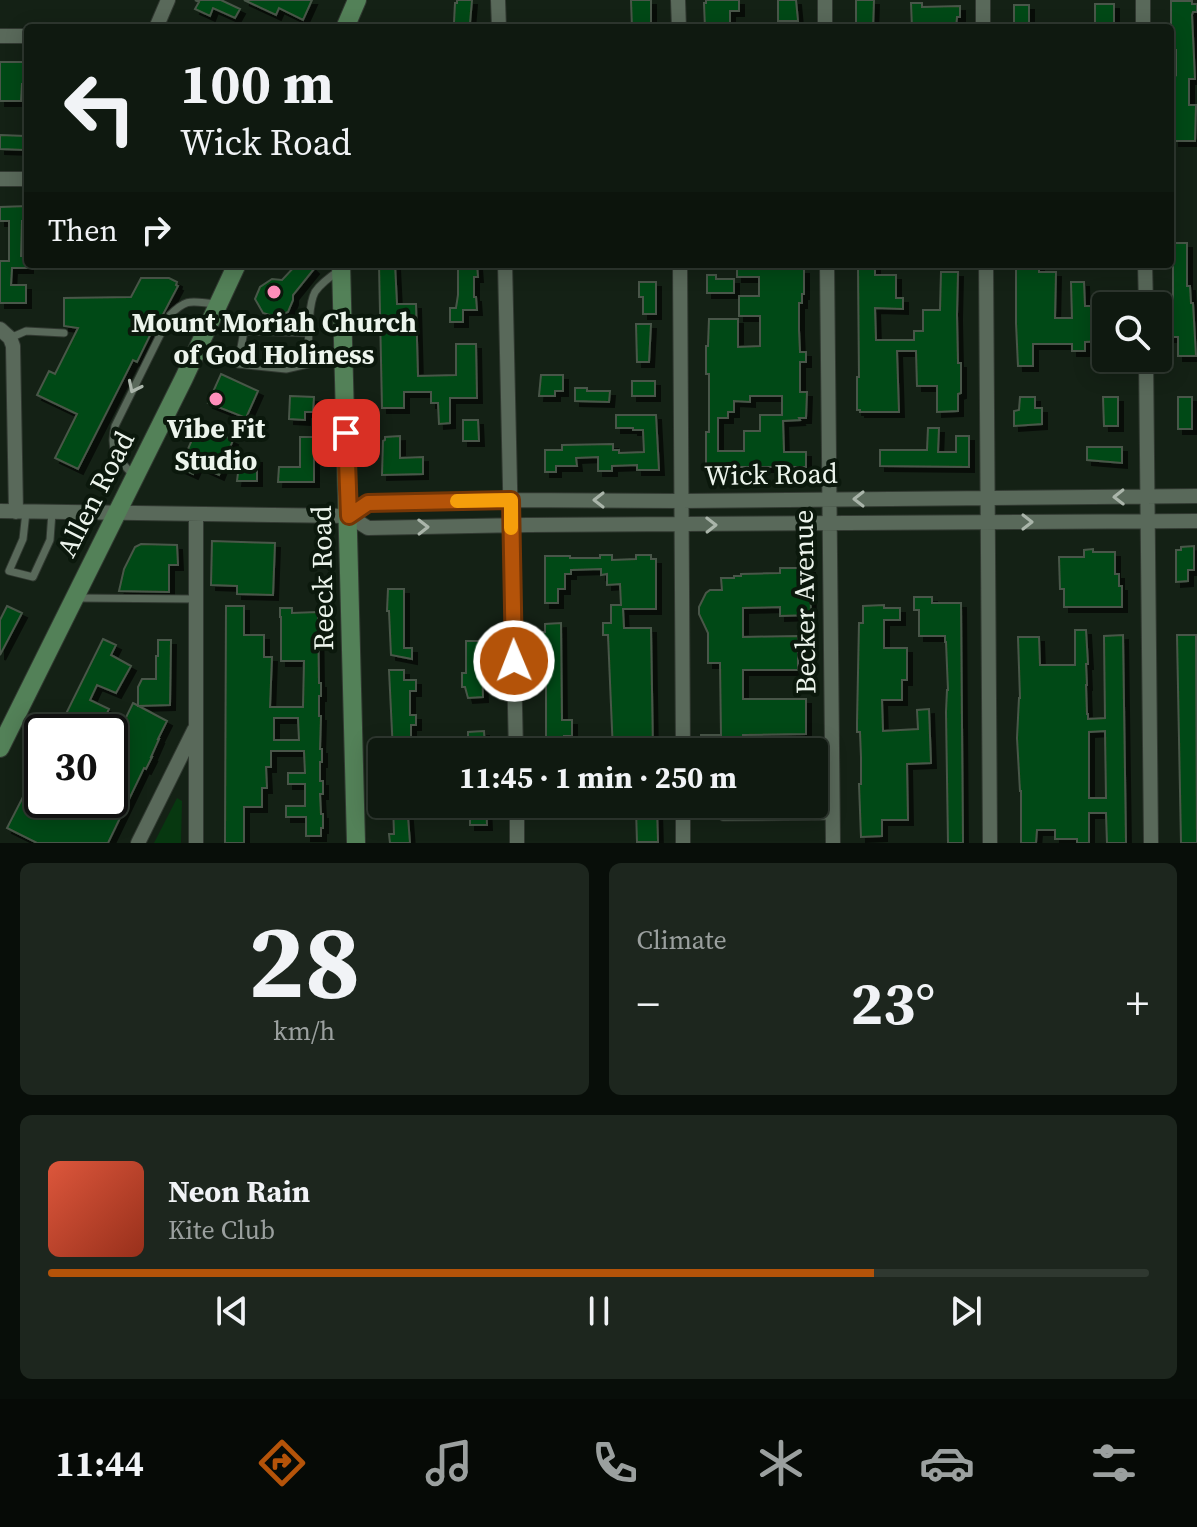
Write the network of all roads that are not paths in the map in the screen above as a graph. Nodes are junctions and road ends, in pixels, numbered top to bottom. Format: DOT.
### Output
graph roads {
  1 [pos="168,0"];
  2 [pos="357,0"];
  3 [pos="498,0"];
  4 [pos="678,0"];
  5 [pos="825,0"];
  6 [pos="983,0"];
  7 [pos="1143,0"];
  8 [pos="158,24"];
  9 [pos="347,24"];
  10 [pos="499,24"];
  11 [pos="679,24"];
  12 [pos="825,24"];
  13 [pos="983,24"];
  14 [pos="1143,24"];
  15 [pos="0,36"];
  16 [pos="24,36"];
  17 [pos="0,179"];
  18 [pos="24,179"];
  19 [pos="235,268"];
  20 [pos="340,268"];
  21 [pos="341,268"];
  22 [pos="505,268"];
  23 [pos="680,268"];
  24 [pos="827,268"];
  25 [pos="986,268"];
  26 [pos="1145,268"];
  27 [pos="1146,292"];
  28 [pos="216,308"];
  29 [pos="244,331"];
  30 [pos="5,333"];
  31 [pos="64,333"];
  32 [pos="310,333"];
  33 [pos="1146,372"];
  34 [pos="135,477"];
  35 [pos="1197,496"];
  36 [pos="989,497"];
  37 [pos="1147,497"];
  38 [pos="829,499"];
  39 [pos="511,500"];
  40 [pos="681,501"];
  41 [pos="0,511"];
  42 [pos="21,512"];
  43 [pos="52,512"];
  44 [pos="117,513"];
  45 [pos="196,514"];
  46 [pos="349,516"];
  47 [pos="1197,521"];
  48 [pos="1148,522"];
  49 [pos="989,523"];
  50 [pos="829,524"];
  51 [pos="681,525"];
  52 [pos="511,526"];
  53 [pos="74,598"];
  54 [pos="196,599"];
  55 [pos="196,727"];
  56 [pos="516,738"];
  57 [pos="683,738"];
  58 [pos="0,748"];
  59 [pos="828,816"];
  60 [pos="833,816"];
  61 [pos="517,818"];
  62 [pos="683,818"];
  63 [pos="138,843"];
  64 [pos="196,843"];
  65 [pos="356,843"];
  66 [pos="517,843"];
  67 [pos="683,843"];
  68 [pos="833,843"];
  69 [pos="990,843"];
  70 [pos="1151,843"];
  1 -- 8 [label="street"];
  2 -- 9 [label="street"];
  3 -- 10 [label="street"];
  4 -- 11 [label="street"];
  5 -- 12 [label="street"];
  6 -- 13 [label="street"];
  7 -- 14 [label="street"];
  15 -- 16 [label="street"];
  17 -- 18 [label="street"];
  19 -- 28 [label="street, Allen Road"];
  20 -- 32 [label="lane"];
  21 -- 46 [label="street, Reeck Road"];
  22 -- 39 [label="street"];
  23 -- 40 [label="street"];
  24 -- 38 [label="street, Becker Avenue"];
  25 -- 36 [label="street"];
  26 -- 27 [label="street"];
  28 -- 29 [label="lane"];
  28 -- 34 [label="street, Allen Road"];
  28 -- 34 [label="lane, one-way"];
  29 -- 32 [label="lane"];
  29 -- 32 [label="lane"];
  30 -- 31 [label="lane"];
  30 -- 42 [label="street"];
  33 -- 37 [label="street"];
  34 -- 44 [label="street, Allen Road"];
  35 -- 37 [label="street, Wick Road"];
  37 -- 36 [label="street, Wick Road, one-way"];
  36 -- 38 [label="street, Wick Road, one-way"];
  36 -- 49 [label="street"];
  37 -- 48 [label="street"];
  38 -- 40 [label="street, Wick Road"];
  38 -- 50 [label="street, Becker Avenue"];
  40 -- 39 [label="street, Wick Road, one-way"];
  39 -- 46 [label="street, Wick Road"];
  39 -- 52 [label="street"];
  40 -- 51 [label="street"];
  41 -- 42 [label="street, Wick Road"];
  42 -- 43 [label="street, Wick Road"];
  42 -- 43 [label="lane"];
  43 -- 44 [label="street, Wick Road"];
  44 -- 45 [label="street, Wick Road"];
  44 -- 53 [label="street, Allen Road"];
  45 -- 46 [label="street, Wick Road"];
  45 -- 54 [label="street"];
  46 -- 52 [label="street, Wick Road, one-way"];
  46 -- 65 [label="street, Reeck Road"];
  47 -- 48 [label="street, Wick Road"];
  49 -- 48 [label="street, Wick Road, one-way"];
  48 -- 70 [label="street"];
  49 -- 50 [label="street, Wick Road"];
  49 -- 69 [label="street"];
  51 -- 50 [label="street, Wick Road, one-way"];
  50 -- 60 [label="street, Becker Avenue"];
  51 -- 52 [label="street, Wick Road"];
  51 -- 57 [label="street"];
  52 -- 56 [label="street"];
  53 -- 54 [label="lane"];
  53 -- 58 [label="street, Allen Road"];
  54 -- 55 [label="street"];
  55 -- 63 [label="street"];
  55 -- 64 [label="street"];
  59 -- 60 [label="lane"];
  60 -- 68 [label="street, Becker Avenue"];
  61 -- 66 [label="street"];
  62 -- 67 [label="street"];
}
